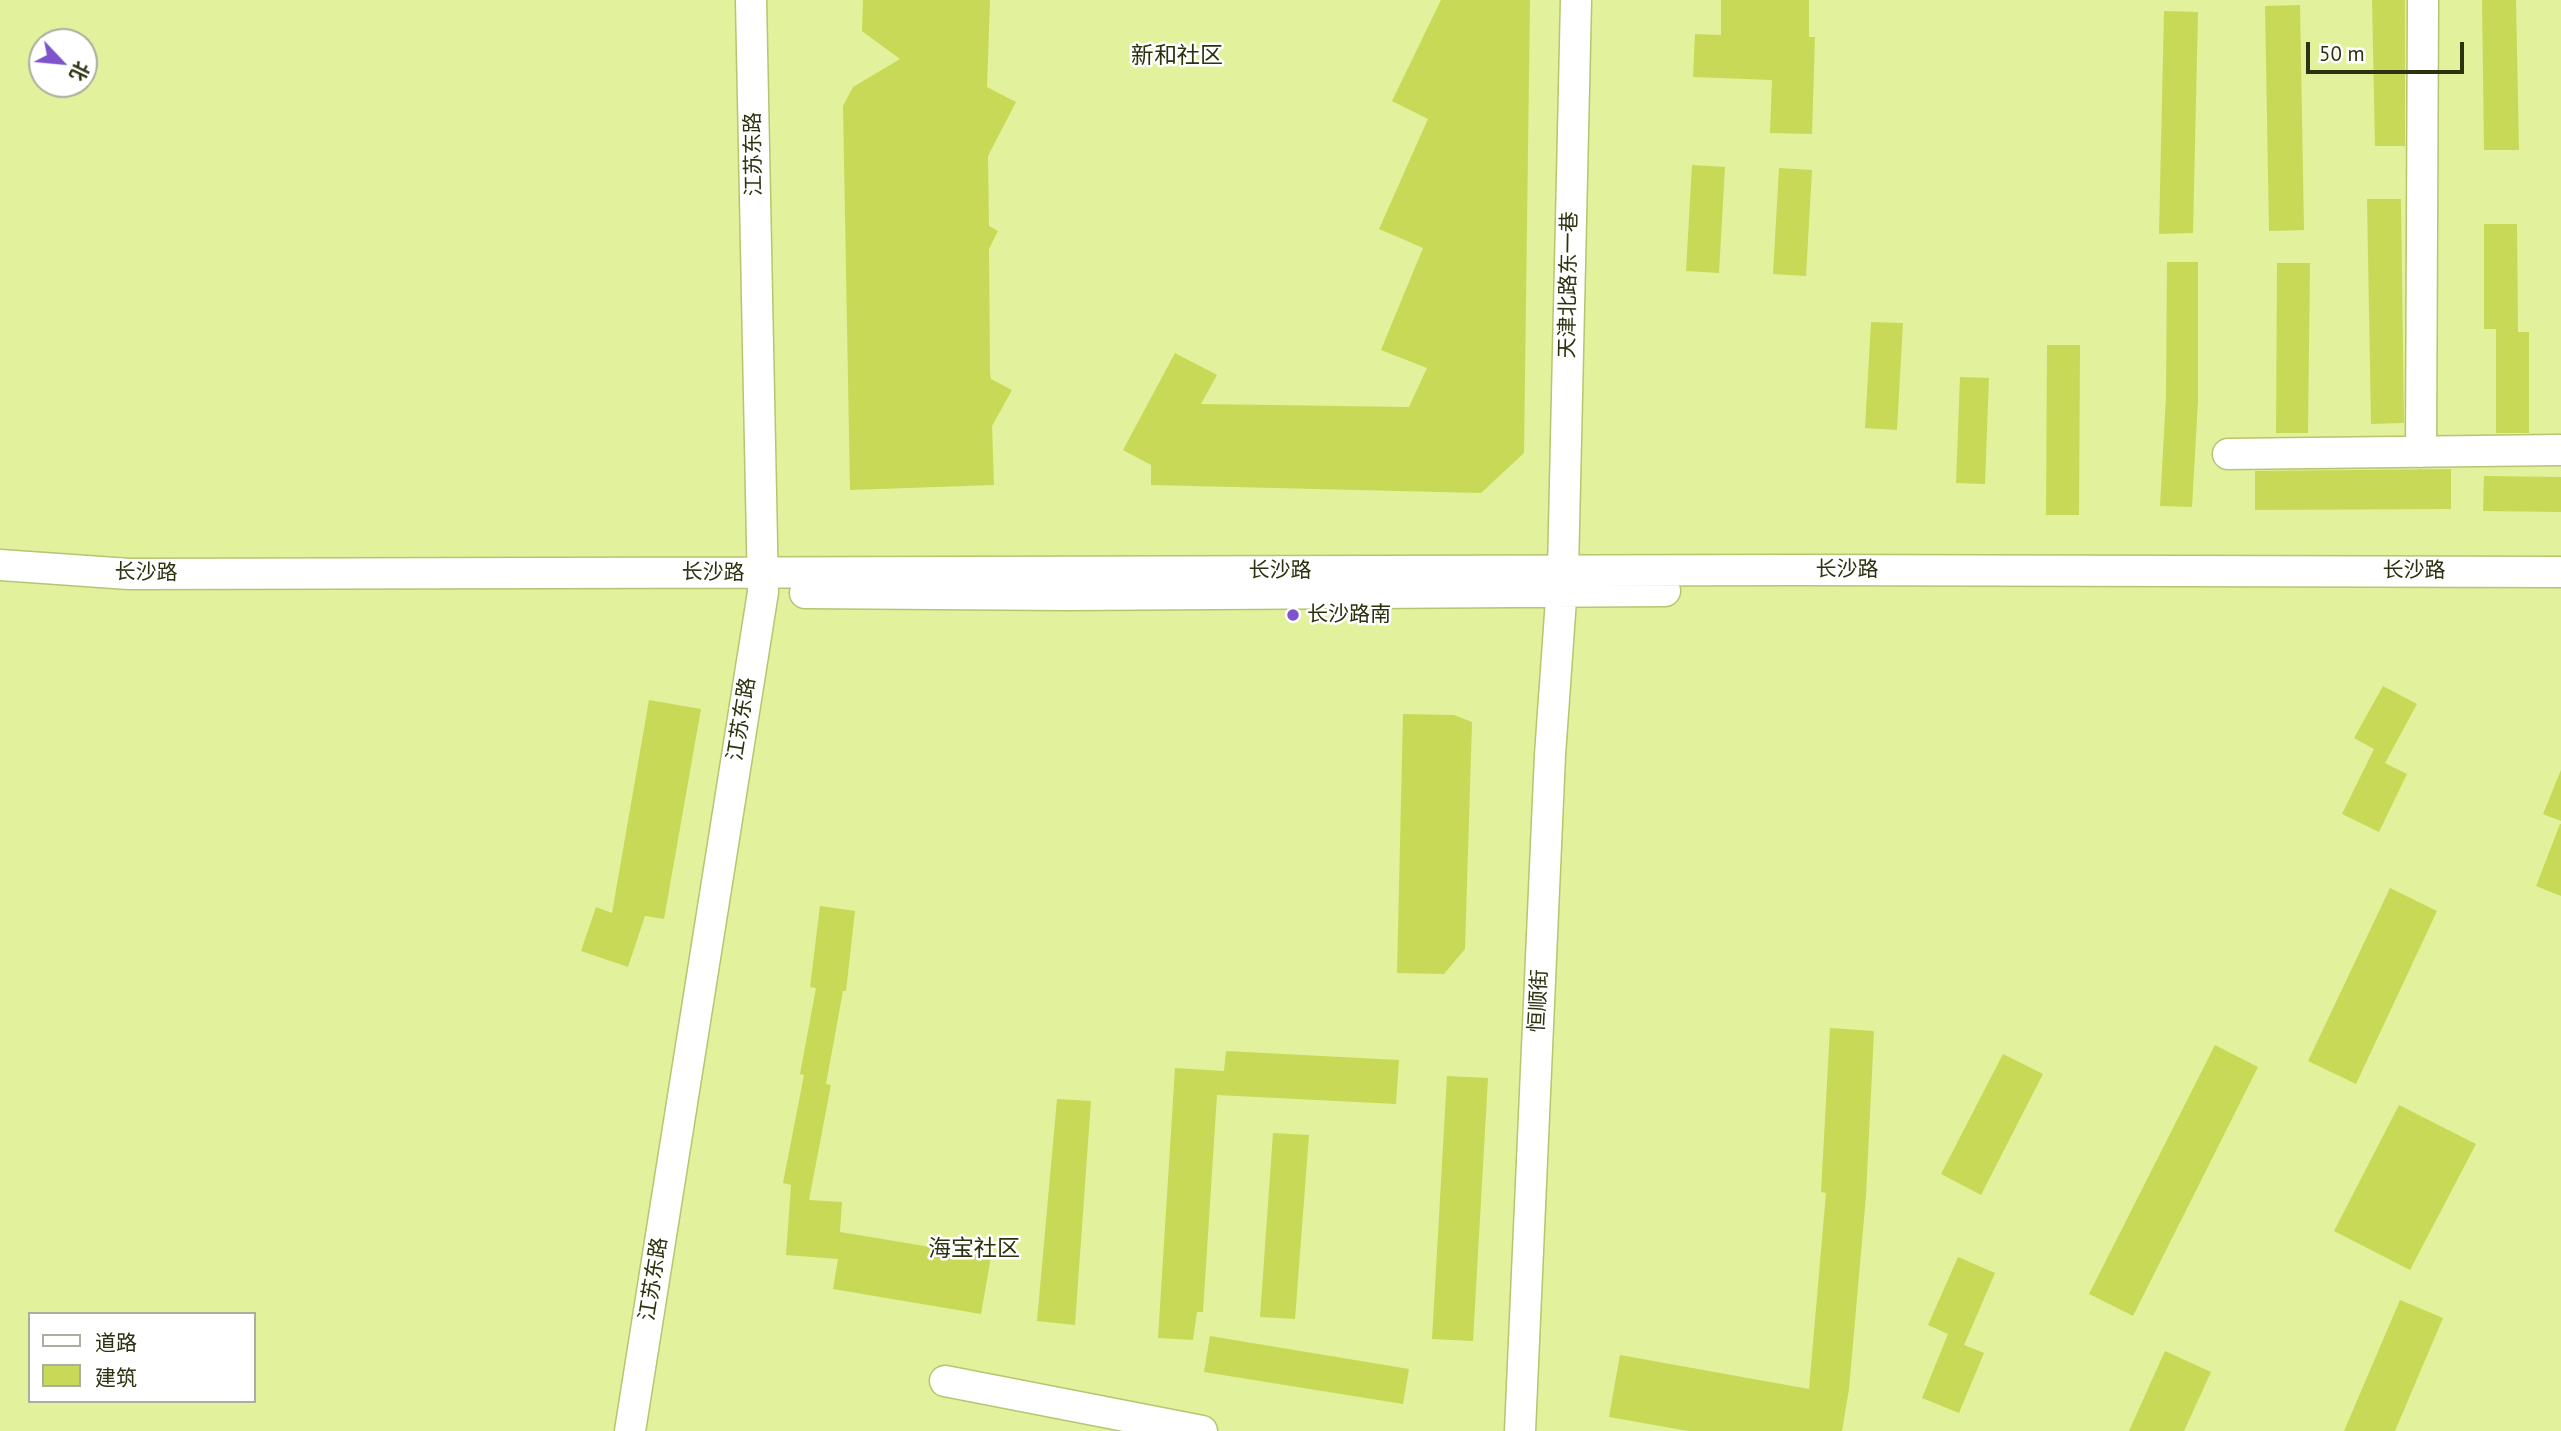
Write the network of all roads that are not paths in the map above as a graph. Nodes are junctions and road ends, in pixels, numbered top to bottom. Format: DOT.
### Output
graph roads {
  1 [pos="751,0"];
  2 [pos="1576,0"];
  3 [pos="2424,0"];
  4 [pos="2561,450"];
  5 [pos="2421,452"];
  6 [pos="2228,454"];
  7 [pos="0,565"];
  8 [pos="2561,572"];
  9 [pos="1562,582"];
  10 [pos="763,583"];
  11 [pos="0,586"];
  12 [pos="2561,589"];
  13 [pos="945,1381"];
  14 [pos="630,1431"];
  15 [pos="1202,1431"];
  16 [pos="1520,1431"];
  1 -- 10 [label="street, 江苏东路"];
  2 -- 9 [label="street, 天津北路东一巷"];
  3 -- 5 [label="street"];
  4 -- 5 [label="street"];
  5 -- 6 [label="street"];
  7 -- 10 [label="street, 长沙路"];
  8 -- 9 [label="street, 长沙路"];
  9 -- 10 [label="street, 长沙路"];
  9 -- 12 [label="street, 长沙路"];
  9 -- 16 [label="street, 恒顺街"];
  10 -- 11 [label="street, 长沙路"];
  10 -- 14 [label="street, 江苏东路"];
  13 -- 15 [label="street"];
}
